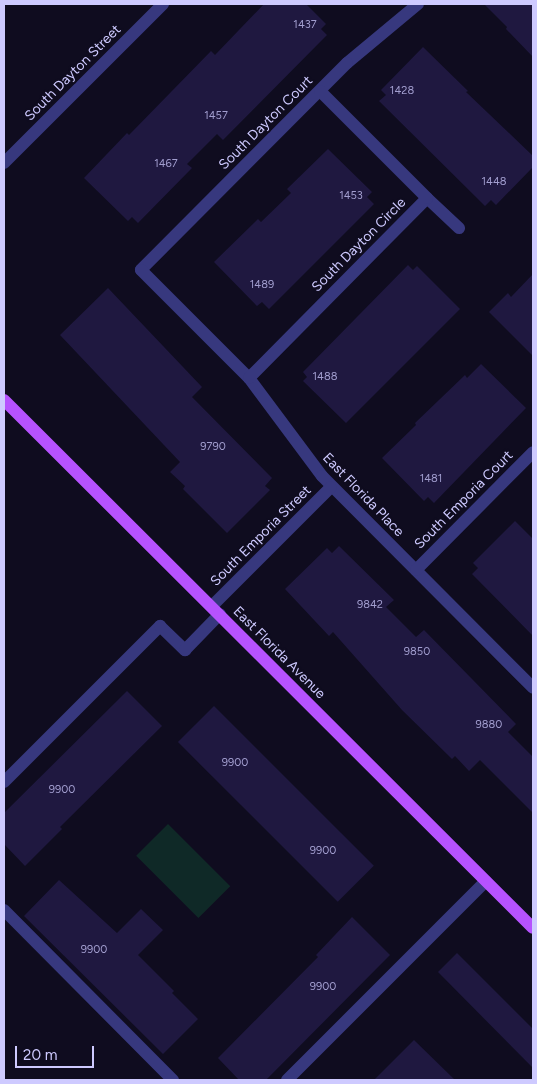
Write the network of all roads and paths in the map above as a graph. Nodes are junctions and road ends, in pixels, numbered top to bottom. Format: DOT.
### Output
graph roads {
  1 [pos="163,4"];
  2 [pos="418,4"];
  3 [pos="320,92"];
  4 [pos="4,163"];
  5 [pos="427,198"];
  6 [pos="459,228"];
  7 [pos="142,270"];
  8 [pos="249,378"];
  9 [pos="4,400"];
  10 [pos="533,452"];
  11 [pos="331,487"];
  12 [pos="416,570"];
  13 [pos="216,610"];
  14 [pos="533,688"];
  15 [pos="4,782"];
  16 [pos="486,881"];
  17 [pos="4,910"];
  18 [pos="533,928"];
  19 [pos="173,1080"];
  20 [pos="287,1080"];
  1 -- 4 [label="street, South Dayton Street"];
  2 -- 3 [label="street, South Dayton Court"];
  3 -- 5 [label="street, South Dayton Circle"];
  3 -- 7 [label="street, South Dayton Court"];
  5 -- 6 [label="street"];
  5 -- 8 [label="street, South Dayton Circle"];
  7 -- 8 [label="street, East Florida Place"];
  8 -- 11 [label="street, East Florida Place"];
  9 -- 13 [label="main road, East Florida Avenue"];
  10 -- 12 [label="street, South Emporia Court"];
  11 -- 12 [label="street, East Florida Place"];
  11 -- 13 [label="street, South Emporia Street"];
  12 -- 14 [label="street, East Florida Place"];
  13 -- 15 [label="street, South Emporia Street"];
  13 -- 16 [label="main road, East Florida Avenue"];
  16 -- 18 [label="main road, East Florida Avenue"];
  16 -- 20 [label="street"];
  17 -- 19 [label="street"];
}
